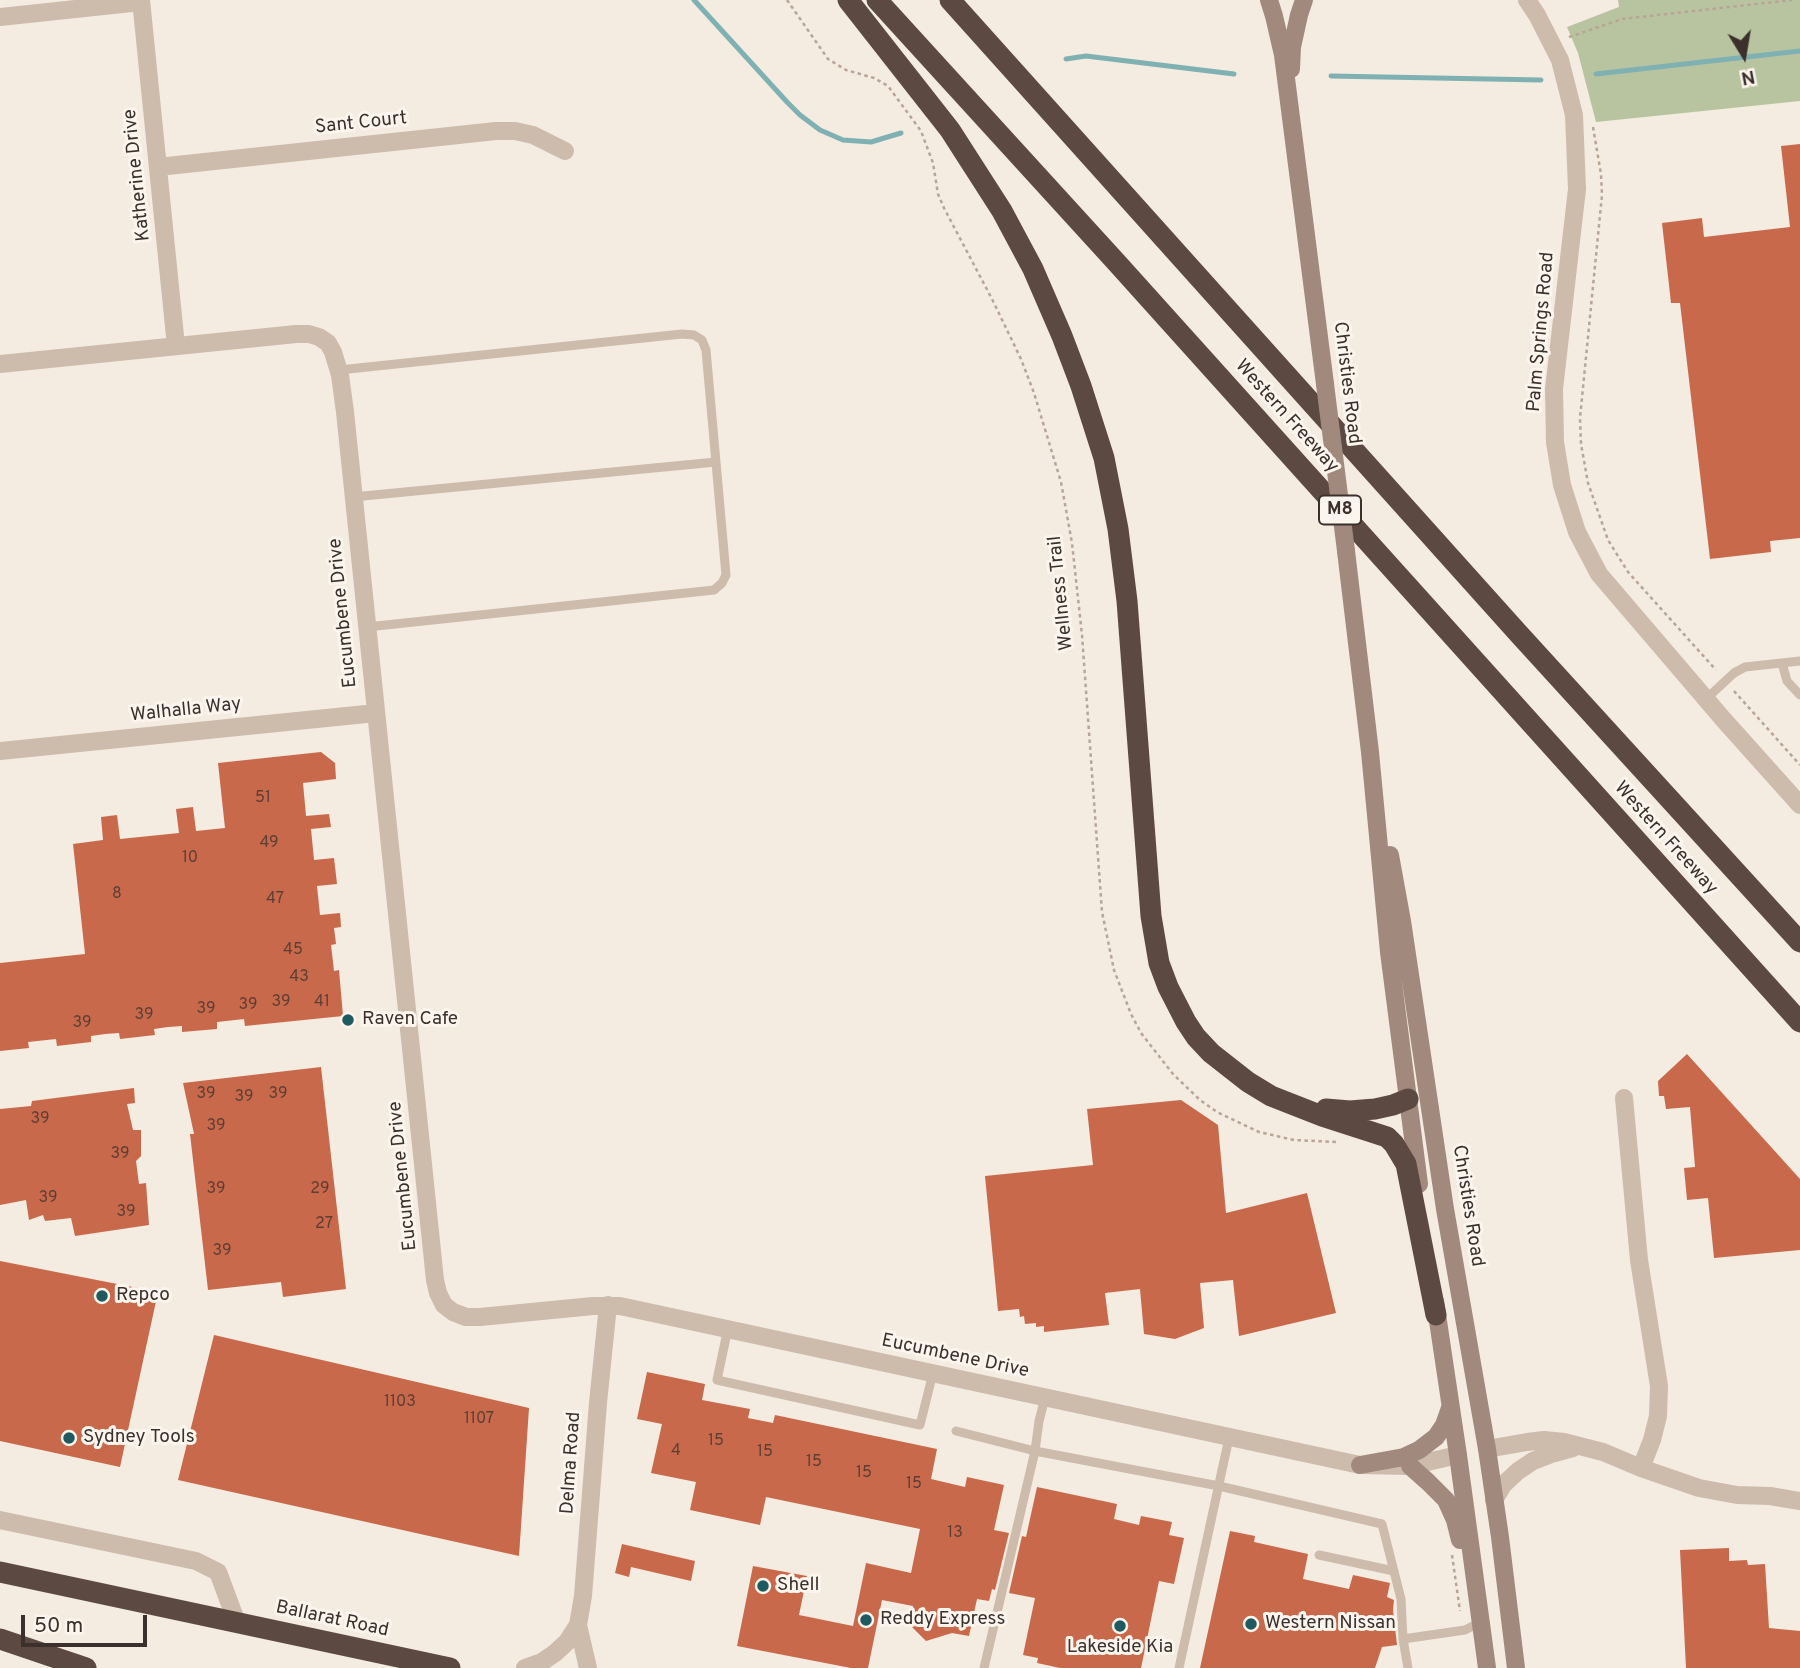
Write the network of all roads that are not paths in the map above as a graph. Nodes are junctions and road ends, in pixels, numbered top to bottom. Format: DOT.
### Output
graph roads {
  1 [pos="848,0"];
  2 [pos="877,0"];
  3 [pos="950,0"];
  4 [pos="1269,0"];
  5 [pos="1304,0"];
  6 [pos="1527,0"];
  7 [pos="141,1"];
  8 [pos="0,17"];
  9 [pos="1289,102"];
  10 [pos="565,150"];
  11 [pos="158,167"];
  12 [pos="176,346"];
  13 [pos="0,364"];
  14 [pos="339,370"];
  15 [pos="716,462"];
  16 [pos="354,497"];
  17 [pos="367,627"];
  18 [pos="1800,661"];
  19 [pos="1782,663"];
  20 [pos="1800,695"];
  21 [pos="1706,699"];
  22 [pos="376,713"];
  23 [pos="0,751"];
  24 [pos="1370,752"];
  25 [pos="1800,805"];
  26 [pos="1402,921"];
  27 [pos="1800,942"];
  28 [pos="1800,1022"];
  29 [pos="1408,1098"];
  30 [pos="1624,1098"];
  31 [pos="1296,1106"];
  32 [pos="608,1305"];
  33 [pos="1436,1315"];
  34 [pos="728,1328"];
  35 [pos="933,1373"];
  36 [pos="1045,1398"];
  37 [pos="1451,1407"];
  38 [pos="956,1431"];
  39 [pos="1229,1438"];
  40 [pos="1580,1447"];
  41 [pos="1486,1449"];
  42 [pos="1035,1451"];
  43 [pos="1458,1455"];
  44 [pos="1360,1465"];
  45 [pos="1410,1466"];
  46 [pos="1641,1468"];
  47 [pos="1219,1486"];
  48 [pos="1494,1500"];
  49 [pos="1800,1501"];
  50 [pos="0,1520"];
  51 [pos="1319,1555"];
  52 [pos="1394,1571"];
  53 [pos="0,1572"];
  54 [pos="237,1623"];
  55 [pos="578,1625"];
  56 [pos="1473,1626"];
  57 [pos="0,1639"];
  58 [pos="1403,1639"];
  59 [pos="86,1668"];
  60 [pos="450,1668"];
  61 [pos="525,1668"];
  62 [pos="588,1668"];
  63 [pos="984,1668"];
  64 [pos="1179,1668"];
  65 [pos="1408,1668"];
  66 [pos="1487,1668"];
  67 [pos="1516,1668"];
  1 -- 31 [label="highway"];
  2 -- 28 [label="highway, Western Freeway / M8"];
  3 -- 27 [label="highway, Western Freeway / M8"];
  4 -- 9 [label="main road, Christies Road"];
  5 -- 9 [label="main road, Christies Road"];
  6 -- 21 [label="street, Palm Springs Road"];
  7 -- 8 [label="street"];
  7 -- 11 [label="street, Katherine Drive"];
  9 -- 24 [label="main road, Christies Road, bridge"];
  10 -- 11 [label="street, Sant Court"];
  11 -- 12 [label="street, Katherine Drive"];
  12 -- 13 [label="street, Eucumbene Drive"];
  12 -- 14 [label="street, Eucumbene Drive"];
  14 -- 15 [label="lane"];
  14 -- 16 [label="street, Eucumbene Drive"];
  15 -- 16 [label="lane"];
  15 -- 17 [label="lane"];
  16 -- 17 [label="street, Eucumbene Drive"];
  17 -- 22 [label="street, Eucumbene Drive"];
  18 -- 19 [label="lane"];
  19 -- 20 [label="lane"];
  19 -- 21 [label="lane"];
  21 -- 25 [label="street, Palm Springs Road"];
  22 -- 23 [label="street, Walhalla Way"];
  22 -- 32 [label="street, Eucumbene Drive"];
  24 -- 26 [label="main road, Christies Road"];
  24 -- 29 [label="main road, Christies Road"];
  26 -- 29 [label="main road"];
  26 -- 41 [label="main road, Christies Road"];
  29 -- 31 [label="highway"];
  29 -- 33 [label="main road, Christies Road"];
  30 -- 46 [label="street"];
  31 -- 33 [label="highway"];
  32 -- 34 [label="street, Eucumbene Drive"];
  32 -- 55 [label="street, Delma Road"];
  33 -- 37 [label="main road, Christies Road"];
  34 -- 35 [label="street, Eucumbene Drive"];
  34 -- 35 [label="lane"];
  35 -- 36 [label="street, Eucumbene Drive"];
  36 -- 39 [label="street, Eucumbene Drive"];
  36 -- 42 [label="lane"];
  37 -- 43 [label="main road, Christies Road"];
  37 -- 44 [label="main road"];
  38 -- 42 [label="lane"];
  39 -- 44 [label="street, Eucumbene Drive"];
  39 -- 47 [label="lane"];
  40 -- 41 [label="street"];
  40 -- 46 [label="street"];
  40 -- 48 [label="street"];
  41 -- 43 [label="main road"];
  41 -- 48 [label="main road, Christies Road"];
  42 -- 47 [label="lane"];
  42 -- 63 [label="lane"];
  43 -- 45 [label="street, Eucumbene Drive"];
  43 -- 56 [label="main road, Christies Road"];
  44 -- 45 [label="street, Eucumbene Drive"];
  45 -- 56 [label="main road"];
  46 -- 49 [label="street"];
  47 -- 52 [label="lane"];
  47 -- 64 [label="lane"];
  48 -- 67 [label="main road, Christies Road"];
  50 -- 54 [label="street"];
  51 -- 52 [label="lane"];
  52 -- 58 [label="lane"];
  53 -- 54 [label="highway, Ballarat Road"];
  54 -- 60 [label="highway, Ballarat Road"];
  55 -- 61 [label="street"];
  55 -- 62 [label="street, Delma Road"];
  56 -- 58 [label="lane"];
  56 -- 66 [label="main road, Christies Road"];
  57 -- 59 [label="highway"];
  58 -- 65 [label="lane"];
}
